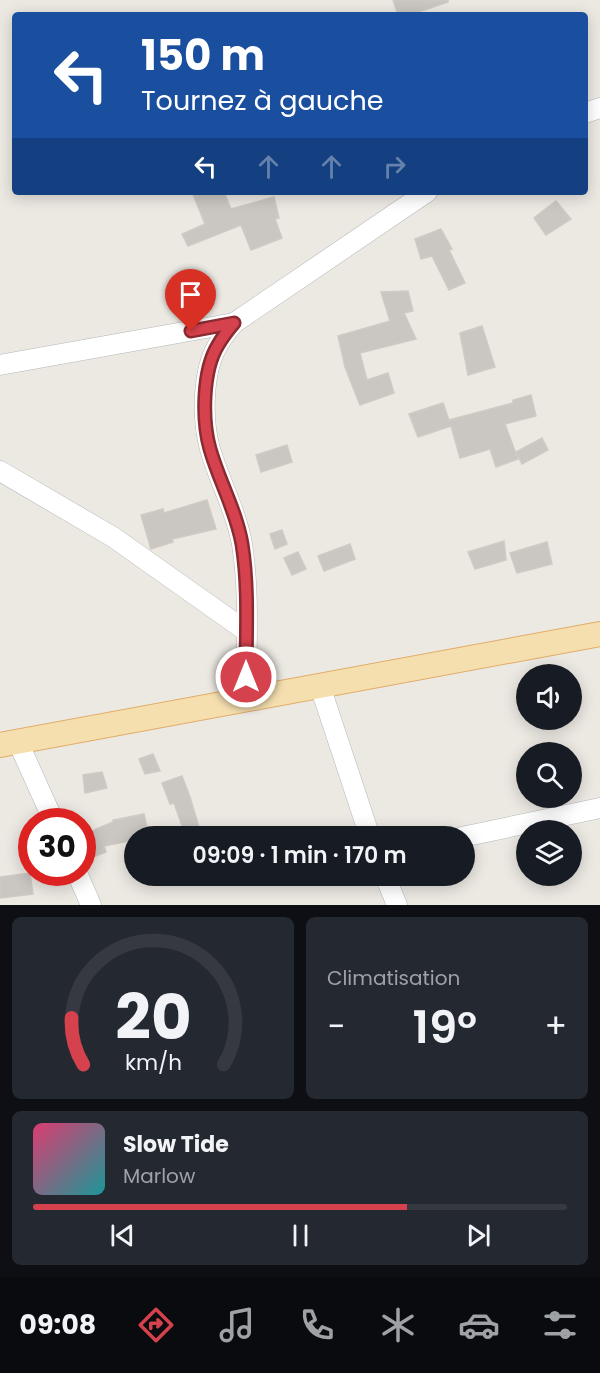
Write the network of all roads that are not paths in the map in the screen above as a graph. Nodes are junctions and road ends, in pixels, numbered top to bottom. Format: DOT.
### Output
graph roads {
  1 [pos="423,195"];
  2 [pos="234,323"];
  3 [pos="0,365"];
  4 [pos="0,471"];
  5 [pos="246,631"];
  6 [pos="600,634"];
  7 [pos="320,686"];
  8 [pos="246,700"];
  9 [pos="9,743"];
  10 [pos="46,808"];
  11 [pos="600,808"];
  12 [pos="366,826"];
  13 [pos="475,834"];
  14 [pos="82,886"];
  15 [pos="389,886"];
  16 [pos="91,905"];
  17 [pos="397,905"];
  1 -- 2 [label="street"];
  2 -- 3 [label="street"];
  2 -- 5 [label="street"];
  4 -- 5 [label="street"];
  5 -- 8 [label="street"];
  6 -- 7 [label="main road"];
  7 -- 8 [label="main road"];
  7 -- 12 [label="street"];
  8 -- 9 [label="main road"];
  9 -- 10 [label="street"];
  11 -- 13 [label="street"];
  14 -- 16 [label="street"];
  15 -- 17 [label="street"];
}
